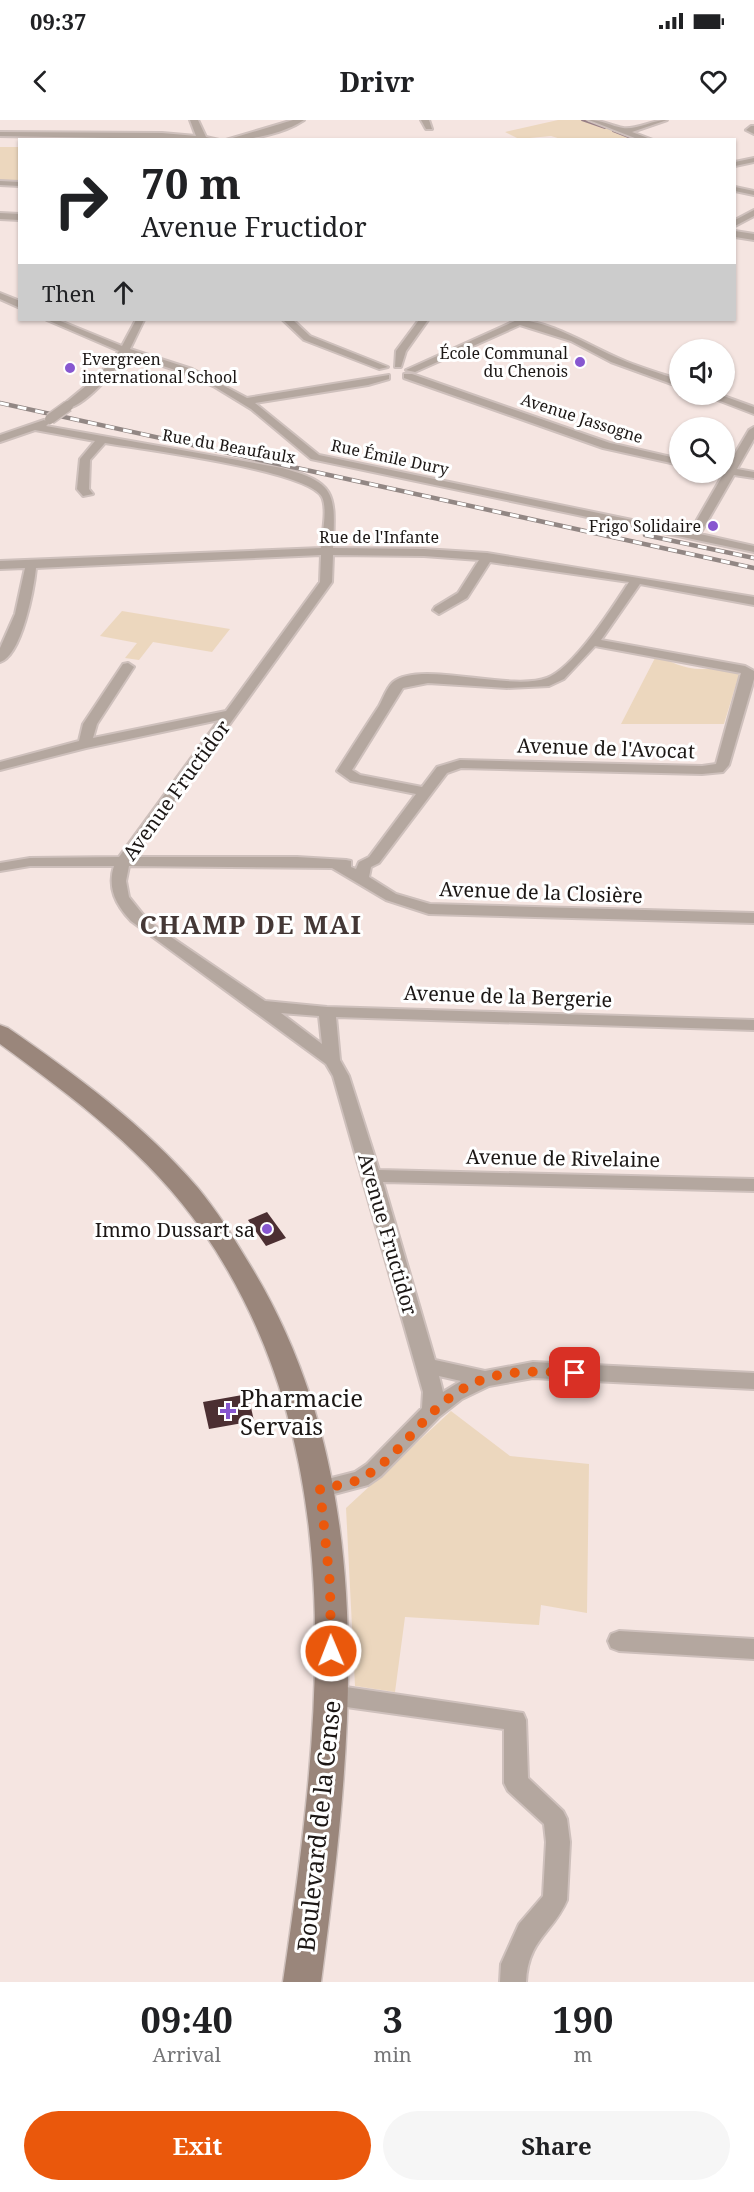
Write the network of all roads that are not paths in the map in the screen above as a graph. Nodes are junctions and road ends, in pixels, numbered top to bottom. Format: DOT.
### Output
graph roads {
  1 [pos="194,120"];
  2 [pos="300,120"];
  3 [pos="593,120"];
  4 [pos="663,120"];
  5 [pos="626,131"];
  6 [pos="280,132"];
  7 [pos="0,134"];
  8 [pos="52,137"];
  9 [pos="194,138"];
  10 [pos="203,138"];
  11 [pos="239,138"];
  12 [pos="287,138"];
  13 [pos="644,138"];
  14 [pos="754,160"];
  15 [pos="736,164"];
  16 [pos="0,183"];
  17 [pos="18,184"];
  18 [pos="736,189"];
  19 [pos="754,193"];
  20 [pos="754,213"];
  21 [pos="0,216"];
  22 [pos="18,217"];
  23 [pos="736,222"];
  24 [pos="736,234"];
  25 [pos="754,237"];
  26 [pos="0,296"];
  27 [pos="18,304"];
  28 [pos="53,321"];
  29 [pos="140,321"];
  30 [pos="289,321"];
  31 [pos="422,321"];
  32 [pos="522,321"];
  33 [pos="127,351"];
  34 [pos="398,365"];
  35 [pos="384,372"];
  36 [pos="410,373"];
  37 [pos="669,380"];
  38 [pos="245,401"];
  39 [pos="735,404"];
  40 [pos="754,411"];
  41 [pos="44,423"];
  42 [pos="754,430"];
  43 [pos="0,439"];
  44 [pos="101,441"];
  45 [pos="735,459"];
  46 [pos="669,460"];
  47 [pos="735,471"];
  48 [pos="754,475"];
  49 [pos="721,483"];
  50 [pos="87,494"];
  51 [pos="693,537"];
  52 [pos="754,549"];
  53 [pos="328,552"];
  54 [pos="487,557"];
  55 [pos="0,565"];
  56 [pos="31,565"];
  57 [pos="636,581"];
  58 [pos="754,601"];
  59 [pos="439,610"];
  60 [pos="0,626"];
  61 [pos="18,626"];
  62 [pos="592,642"];
  63 [pos="0,658"];
  64 [pos="128,667"];
  65 [pos="231,714"];
  66 [pos="85,744"];
  67 [pos="0,766"];
  68 [pos="425,792"];
  69 [pos="123,862"];
  70 [pos="0,867"];
  71 [pos="363,872"];
  72 [pos="754,918"];
  73 [pos="261,1006"];
  74 [pos="327,1012"];
  75 [pos="754,1025"];
  76 [pos="0,1033"];
  77 [pos="332,1060"];
  78 [pos="372,1176"];
  79 [pos="754,1185"];
  80 [pos="427,1366"];
  81 [pos="485,1379"];
  82 [pos="754,1382"];
  83 [pos="432,1411"];
  84 [pos="320,1489"];
  85 [pos="619,1641"];
  86 [pos="754,1649"];
  87 [pos="332,1695"];
  88 [pos="302,1982"];
  89 [pos="513,1982"];
  1 -- 10 [label="street"];
  2 -- 11 [label="street"];
  3 -- 5 [label="street"];
  4 -- 5 [label="street"];
  5 -- 13 [label="street"];
  6 -- 12 [label="street"];
  7 -- 8 [label="street"];
  8 -- 9 [label="street"];
  14 -- 15 [label="street"];
  16 -- 17 [label="street"];
  18 -- 19 [label="street"];
  20 -- 23 [label="street"];
  21 -- 22 [label="street"];
  24 -- 25 [label="street"];
  26 -- 27 [label="street"];
  28 -- 33 [label="street, Rue Émile Dury"];
  29 -- 33 [label="street"];
  30 -- 35 [label="street"];
  31 -- 34 [label="street"];
  32 -- 36 [label="street"];
  32 -- 37 [label="street"];
  33 -- 38 [label="street, Rue Émile Dury"];
  33 -- 41 [label="street, bridge"];
  34 -- 35 [label="street"];
  34 -- 36 [label="street, Avenue Jassogne"];
  35 -- 36 [label="street"];
  35 -- 38 [label="street"];
  36 -- 46 [label="street, Avenue Jassogne"];
  38 -- 51 [label="street, Rue Émile Dury"];
  39 -- 40 [label="street"];
  41 -- 43 [label="street"];
  41 -- 44 [label="street, Rue du Beaufaulx"];
  42 -- 45 [label="street"];
  44 -- 50 [label="street"];
  44 -- 53 [label="street, Rue du Beaufaulx"];
  47 -- 48 [label="street"];
  49 -- 51 [label="street"];
  51 -- 52 [label="street, Rue Émile Dury"];
  53 -- 54 [label="street, Rue de l'Infante"];
  53 -- 56 [label="street, Rue de l'Infante"];
  53 -- 65 [label="street, Avenue Fructidor"];
  54 -- 57 [label="street, Rue de l'Infante"];
  54 -- 59 [label="street"];
  55 -- 56 [label="street, Rue de l'Infante"];
  56 -- 61 [label="street"];
  57 -- 58 [label="street, Rue de l'Infante"];
  57 -- 62 [label="street"];
  60 -- 61 [label="street"];
  61 -- 63 [label="street"];
  62 -- 68 [label="street"];
  62 -- 68 [label="street, Avenue de l'Avocat"];
  64 -- 66 [label="street"];
  65 -- 66 [label="street"];
  65 -- 69 [label="street, Avenue Fructidor"];
  66 -- 67 [label="street"];
  68 -- 71 [label="street, Avenue de l'Avocat"];
  69 -- 70 [label="street, Avenue de la Closière"];
  69 -- 71 [label="street, Avenue de la Closière"];
  69 -- 73 [label="street, Avenue Fructidor"];
  71 -- 72 [label="street, Avenue de la Closière"];
  73 -- 74 [label="street, Avenue de la Bergerie"];
  73 -- 77 [label="street, Avenue Fructidor"];
  74 -- 75 [label="street, Avenue de la Bergerie"];
  74 -- 77 [label="street, Avenue Fructidor"];
  76 -- 84 [label="main road, Boulevard de la Cense"];
  77 -- 78 [label="street, Avenue Fructidor"];
  78 -- 79 [label="street, Avenue de Rivelaine"];
  78 -- 80 [label="street, Avenue Fructidor"];
  80 -- 81 [label="street"];
  80 -- 83 [label="street, Avenue Fructidor"];
  81 -- 82 [label="street"];
  81 -- 83 [label="street"];
  83 -- 84 [label="street"];
  84 -- 87 [label="main road, Boulevard de la Cense"];
  85 -- 86 [label="street"];
  87 -- 88 [label="main road, Boulevard de la Cense"];
  87 -- 89 [label="street"];
}
